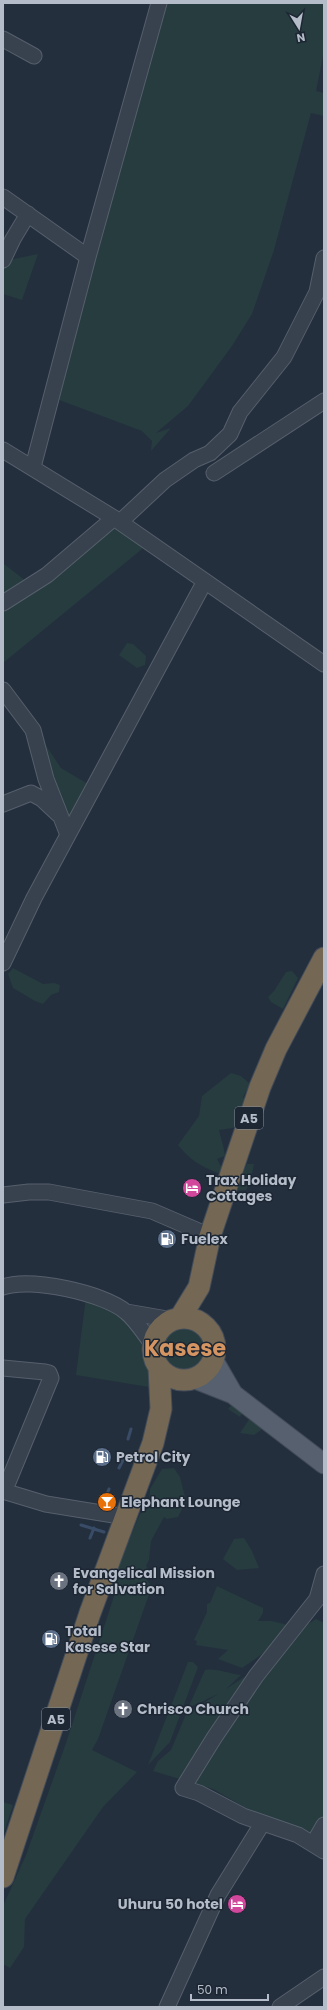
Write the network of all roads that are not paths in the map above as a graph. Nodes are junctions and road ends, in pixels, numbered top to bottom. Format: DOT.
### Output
graph roads {
  1 [pos="159,3"];
  2 [pos="3,39"];
  3 [pos="34,56"];
  4 [pos="3,196"];
  5 [pos="28,214"];
  6 [pos="88,257"];
  7 [pos="324,258"];
  8 [pos="3,260"];
  9 [pos="324,401"];
  10 [pos="3,450"];
  11 [pos="212,451"];
  12 [pos="244,454"];
  13 [pos="33,467"];
  14 [pos="214,473"];
  15 [pos="117,520"];
  16 [pos="205,581"];
  17 [pos="3,603"];
  18 [pos="324,664"];
  19 [pos="3,690"];
  20 [pos="3,804"];
  21 [pos="61,816"];
  22 [pos="68,835"];
  23 [pos="324,958"];
  24 [pos="3,963"];
  25 [pos="3,1195"];
  26 [pos="210,1236"];
  27 [pos="3,1287"];
  28 [pos="199,1287"];
  29 [pos="127,1312"];
  30 [pos="176,1319"];
  31 [pos="209,1330"];
  32 [pos="153,1345"];
  33 [pos="214,1361"];
  34 [pos="3,1368"];
  35 [pos="159,1368"];
  36 [pos="189,1380"];
  37 [pos="233,1394"];
  38 [pos="161,1409"];
  39 [pos="324,1464"];
  40 [pos="4,1492"];
  41 [pos="126,1518"];
  42 [pos="324,1576"];
  43 [pos="262,1824"];
  44 [pos="324,1825"];
  45 [pos="318,1848"];
  46 [pos="3,1877"];
  47 [pos="324,1977"];
  48 [pos="167,2007"];
  49 [pos="280,2007"];
  1 -- 6 [label="street"];
  2 -- 3 [label="street"];
  4 -- 5 [label="street"];
  5 -- 6 [label="street"];
  5 -- 8 [label="street"];
  6 -- 13 [label="street"];
  7 -- 11 [label="street"];
  9 -- 12 [label="street"];
  10 -- 13 [label="street"];
  11 -- 12 [label="street"];
  11 -- 15 [label="street"];
  12 -- 14 [label="street"];
  13 -- 15 [label="street"];
  15 -- 16 [label="street"];
  15 -- 17 [label="street"];
  16 -- 18 [label="street"];
  16 -- 22 [label="street"];
  19 -- 21 [label="street"];
  20 -- 21 [label="street"];
  21 -- 22 [label="street"];
  22 -- 24 [label="street"];
  23 -- 26 [label="highway, A5"];
  25 -- 26 [label="street"];
  26 -- 28 [label="highway, A5"];
  27 -- 29 [label="street"];
  28 -- 30 [label="highway, A5"];
  28 -- 31 [label="highway, A5"];
  29 -- 30 [label="street"];
  29 -- 32 [label="street"];
  30 -- 31 [label="highway"];
  30 -- 32 [label="highway, A5"];
  31 -- 33 [label="highway, A5"];
  32 -- 35 [label="highway, A5"];
  33 -- 36 [label="highway, A5"];
  33 -- 37 [label="main road"];
  34 -- 40 [label="street"];
  35 -- 36 [label="highway"];
  35 -- 38 [label="highway, A5 / A5"];
  36 -- 37 [label="main road"];
  36 -- 38 [label="highway, A5 / A5"];
  37 -- 39 [label="main road"];
  38 -- 41 [label="highway, A5 / A5"];
  40 -- 41 [label="street"];
  41 -- 46 [label="highway, A5 / A5"];
  42 -- 43 [label="street"];
  43 -- 45 [label="street"];
  43 -- 48 [label="street"];
  44 -- 45 [label="street"];
  47 -- 49 [label="street"];
}
